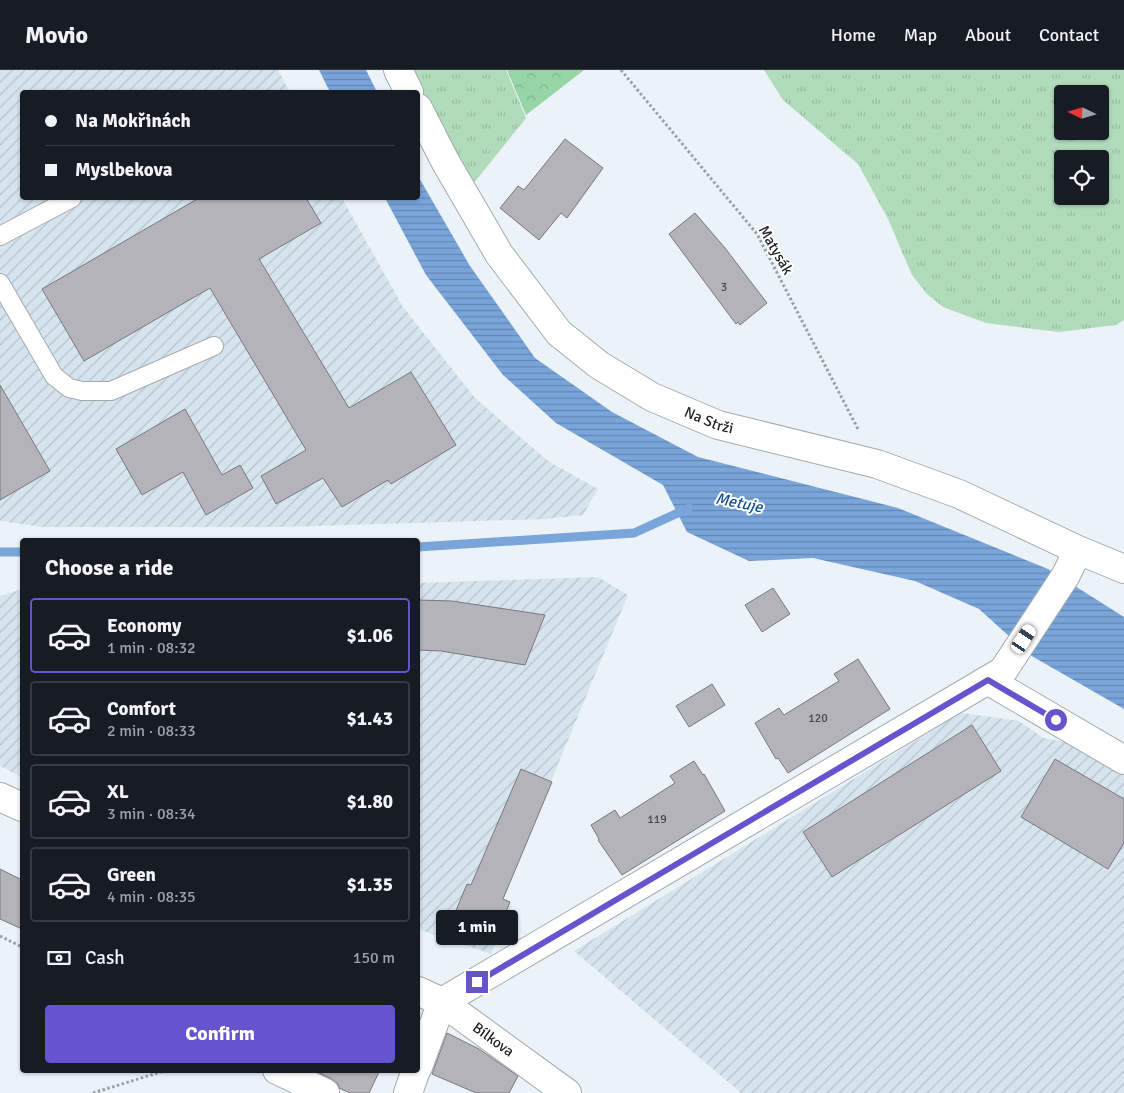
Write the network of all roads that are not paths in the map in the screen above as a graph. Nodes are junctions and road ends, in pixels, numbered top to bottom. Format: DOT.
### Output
graph roads {
  1 [pos="398,70"];
  2 [pos="408,90"];
  3 [pos="420,112"];
  4 [pos="68,200"];
  5 [pos="0,236"];
  6 [pos="0,283"];
  7 [pos="214,346"];
  8 [pos="1078,550"];
  9 [pos="1124,569"];
  10 [pos="996,676"];
  11 [pos="1124,760"];
  12 [pos="0,797"];
  13 [pos="20,806"];
  14 [pos="420,991"];
  15 [pos="442,1002"];
  16 [pos="420,1061"];
  17 [pos="283,1073"];
  18 [pos="416,1073"];
  19 [pos="325,1093"];
  20 [pos="408,1093"];
  21 [pos="567,1093"];
  1 -- 2 [label="street"];
  3 -- 8 [label="street, Na Strži"];
  4 -- 5 [label="lane"];
  6 -- 7 [label="lane"];
  8 -- 9 [label="street, Na Strži"];
  8 -- 10 [label="street"];
  10 -- 11 [label="street"];
  10 -- 15 [label="street"];
  12 -- 13 [label="street"];
  14 -- 15 [label="street, Bílkova"];
  15 -- 16 [label="street"];
  15 -- 21 [label="street, Bílkova"];
  17 -- 19 [label="street"];
  18 -- 20 [label="street"];
}
